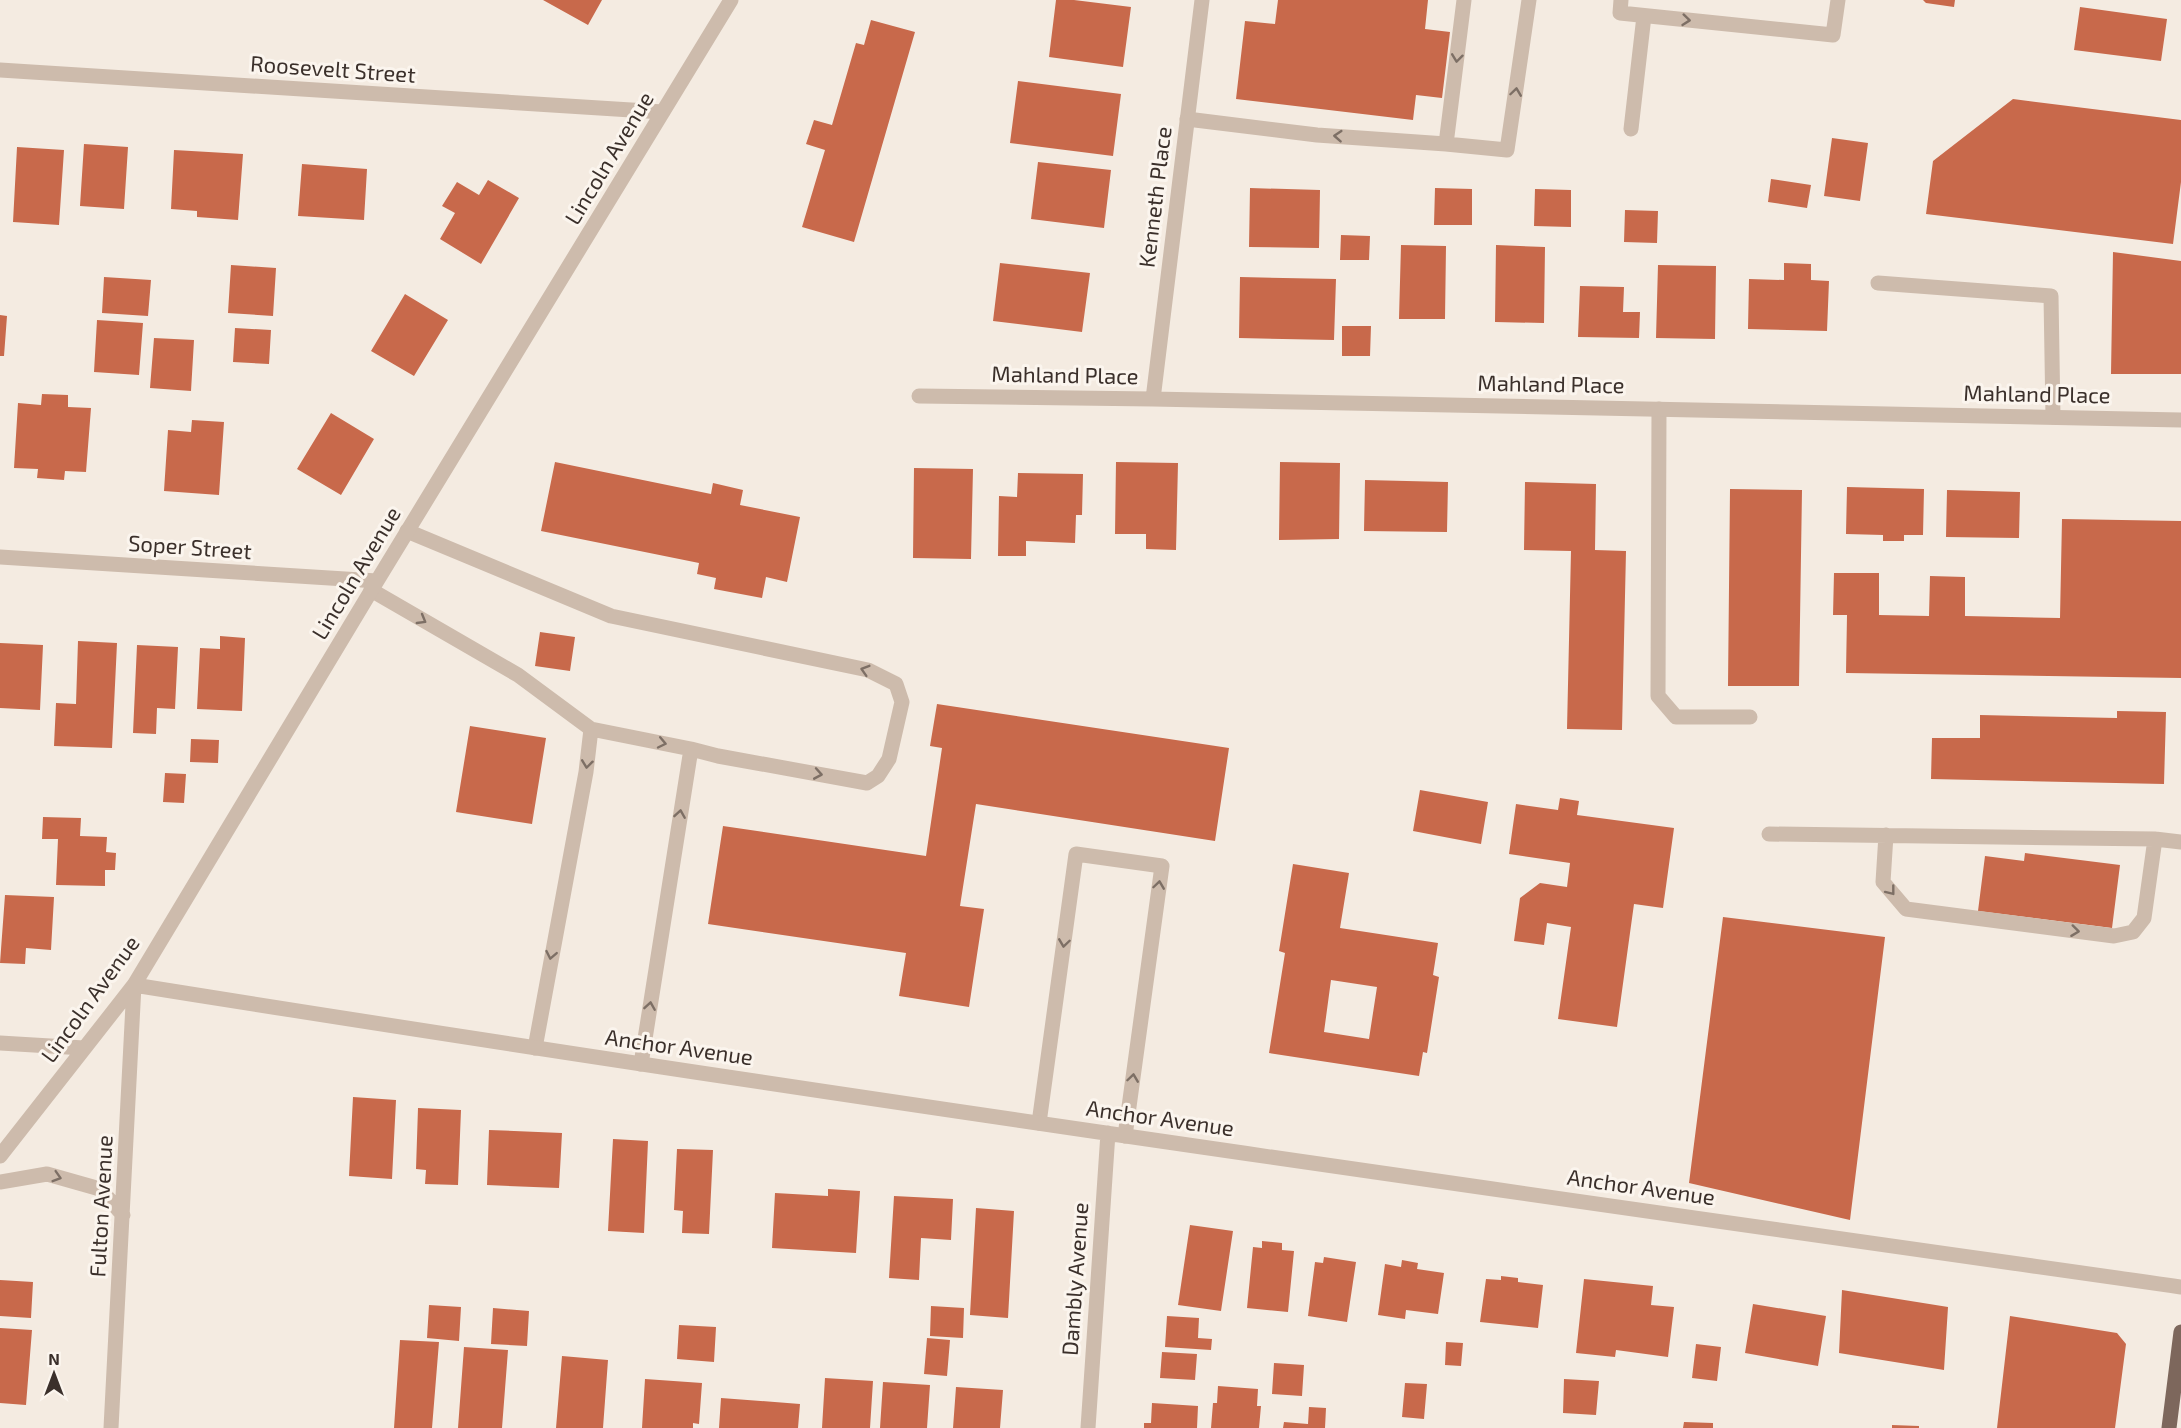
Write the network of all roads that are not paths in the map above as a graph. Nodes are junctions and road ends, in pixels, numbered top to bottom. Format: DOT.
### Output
graph roads {
  1 [pos="731,0"];
  2 [pos="1202,0"];
  3 [pos="1464,0"];
  4 [pos="1529,0"];
  5 [pos="1621,0"];
  6 [pos="1838,0"];
  7 [pos="1644,16"];
  8 [pos="0,70"];
  9 [pos="663,112"];
  10 [pos="1187,119"];
  11 [pos="1631,129"];
  12 [pos="1446,144"];
  13 [pos="1878,283"];
  14 [pos="919,396"];
  15 [pos="1153,399"];
  16 [pos="1659,409"];
  17 [pos="2053,417"];
  18 [pos="2181,420"];
  19 [pos="407,531"];
  20 [pos="0,557"];
  21 [pos="374,586"];
  22 [pos="1750,717"];
  23 [pos="591,729"];
  24 [pos="691,749"];
  25 [pos="1769,834"];
  26 [pos="1886,835"];
  27 [pos="2155,839"];
  28 [pos="2181,842"];
  29 [pos="134,985"];
  30 [pos="0,1043"];
  31 [pos="84,1048"];
  32 [pos="535,1048"];
  33 [pos="641,1064"];
  34 [pos="1039,1123"];
  35 [pos="1108,1133"];
  36 [pos="1125,1136"];
  37 [pos="0,1156"];
  38 [pos="0,1182"];
  39 [pos="123,1215"];
  40 [pos="2181,1287"];
  41 [pos="2181,1332"];
  42 [pos="111,1428"];
  43 [pos="1088,1428"];
  44 [pos="2169,1428"];
  1 -- 9 [label="street, Lincoln Avenue"];
  2 -- 10 [label="street, Kenneth Place"];
  3 -- 12 [label="street, one-way"];
  12 -- 4 [label="street, one-way"];
  5 -- 7 [label="street"];
  7 -- 6 [label="street, one-way"];
  7 -- 11 [label="street"];
  8 -- 9 [label="street, Roosevelt Street"];
  9 -- 19 [label="street, Lincoln Avenue"];
  12 -- 10 [label="street, one-way"];
  10 -- 15 [label="street, Kenneth Place"];
  13 -- 17 [label="street"];
  14 -- 15 [label="street, Mahland Place"];
  15 -- 16 [label="street, Mahland Place"];
  16 -- 17 [label="street, Mahland Place"];
  16 -- 22 [label="street"];
  17 -- 18 [label="street, Mahland Place"];
  19 -- 21 [label="street, Lincoln Avenue"];
  24 -- 19 [label="street, one-way"];
  20 -- 21 [label="street, Soper Street"];
  21 -- 23 [label="street, one-way"];
  21 -- 29 [label="street, Lincoln Avenue"];
  23 -- 24 [label="street, one-way"];
  23 -- 32 [label="street, one-way"];
  33 -- 24 [label="street, one-way"];
  25 -- 26 [label="street"];
  26 -- 27 [label="street"];
  26 -- 27 [label="street, one-way"];
  27 -- 28 [label="street"];
  29 -- 31 [label="street, Lincoln Avenue"];
  29 -- 32 [label="street, Anchor Avenue"];
  29 -- 39 [label="street, Fulton Avenue"];
  30 -- 31 [label="street"];
  31 -- 37 [label="street, Lincoln Avenue"];
  32 -- 33 [label="street, Anchor Avenue"];
  33 -- 34 [label="street, Anchor Avenue"];
  34 -- 35 [label="street, Anchor Avenue"];
  36 -- 34 [label="street, one-way"];
  35 -- 36 [label="street, Anchor Avenue"];
  35 -- 43 [label="street, Dambly Avenue"];
  36 -- 40 [label="street, Anchor Avenue"];
  38 -- 39 [label="street, one-way"];
  39 -- 42 [label="street, Fulton Avenue"];
  41 -- 44 [label="main road"];
}
